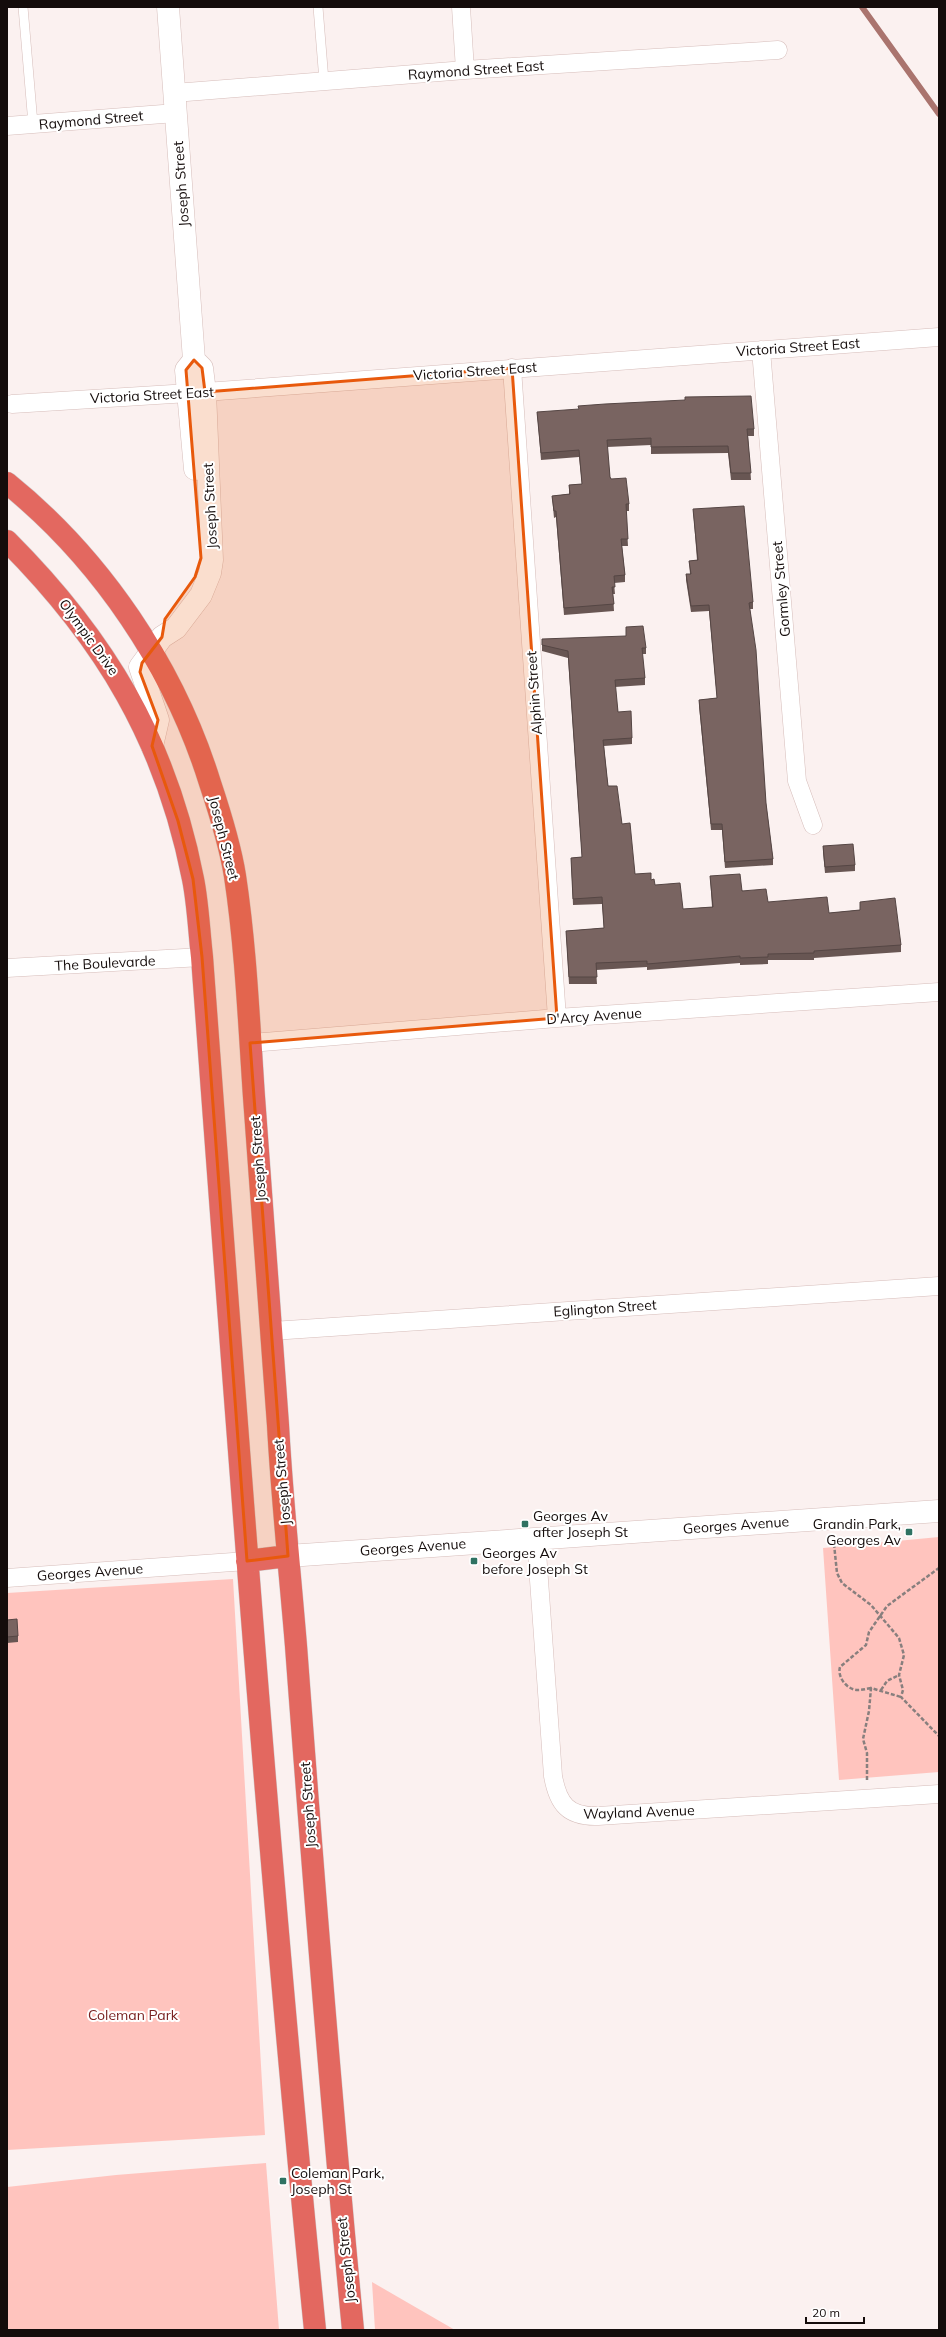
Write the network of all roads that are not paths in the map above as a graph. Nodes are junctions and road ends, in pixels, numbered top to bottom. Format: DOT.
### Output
graph roads {
  1 [pos="23,7"];
  2 [pos="168,7"];
  3 [pos="318,7"];
  4 [pos="461,7"];
  5 [pos="778,50"];
  6 [pos="465,70"];
  7 [pos="324,81"];
  8 [pos="175,103"];
  9 [pos="33,124"];
  10 [pos="7,126"];
  11 [pos="939,337"];
  12 [pos="761,350"];
  13 [pos="512,368"];
  14 [pos="196,393"];
  15 [pos="12,404"];
  16 [pos="7,483"];
  17 [pos="7,541"];
  18 [pos="156,643"];
  19 [pos="152,746"];
  20 [pos="813,825"];
  21 [pos="202,957"];
  22 [pos="7,968"];
  23 [pos="939,992"];
  24 [pos="557,1018"];
  25 [pos="250,1043"];
  26 [pos="939,1286"];
  27 [pos="272,1331"];
  28 [pos="939,1511"];
  29 [pos="536,1538"];
  30 [pos="288,1556"];
  31 [pos="247,1560"];
  32 [pos="7,1578"];
  33 [pos="939,1794"];
  34 [pos="315,2330"];
  35 [pos="353,2330"];
  1 -- 9 [label="lane"];
  2 -- 8 [label="street, Joseph Street"];
  3 -- 7 [label="lane"];
  4 -- 6 [label="street"];
  5 -- 6 [label="street, Raymond Street East"];
  6 -- 7 [label="street, Raymond Street East"];
  7 -- 8 [label="street, Raymond Street East"];
  8 -- 9 [label="street, Raymond Street"];
  8 -- 14 [label="street, Joseph Street"];
  9 -- 10 [label="street, Raymond Street"];
  11 -- 12 [label="street, Victoria Street East"];
  12 -- 13 [label="street, Victoria Street East"];
  12 -- 20 [label="street, Gormley Street"];
  13 -- 14 [label="street, Victoria Street East"];
  13 -- 24 [label="street, Alphin Street"];
  14 -- 15 [label="street, Victoria Street East"];
  14 -- 18 [label="street, Joseph Street"];
  16 -- 18 [label="highway"];
  17 -- 19 [label="highway, Olympic Drive"];
  18 -- 19 [label="street, Joseph Street"];
  18 -- 25 [label="highway, Joseph Street"];
  19 -- 21 [label="highway"];
  21 -- 22 [label="street, The Boulevarde"];
  21 -- 31 [label="highway"];
  23 -- 24 [label="street, D'Arcy Avenue"];
  24 -- 25 [label="street, D'Arcy Avenue"];
  25 -- 27 [label="highway, Joseph Street"];
  26 -- 27 [label="street, Eglington Street"];
  27 -- 30 [label="highway, Joseph Street"];
  28 -- 29 [label="street, Georges Avenue"];
  29 -- 30 [label="street, Georges Avenue"];
  29 -- 33 [label="street, Wayland Avenue"];
  30 -- 31 [label="highway, Georges Avenue"];
  30 -- 35 [label="highway, Joseph Street"];
  31 -- 32 [label="street, Georges Avenue"];
  31 -- 34 [label="highway"];
}
